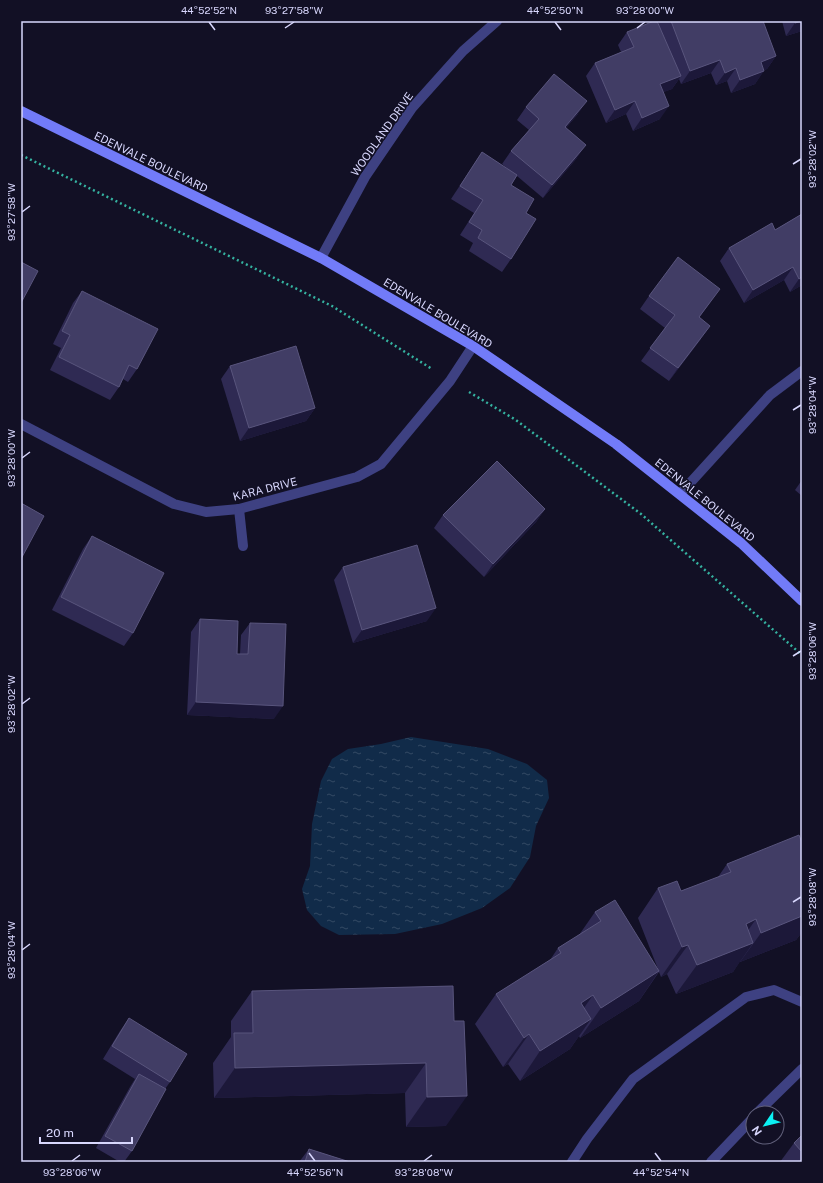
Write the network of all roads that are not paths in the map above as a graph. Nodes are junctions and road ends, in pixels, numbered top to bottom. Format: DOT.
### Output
graph roads {
  1 [pos="497,21"];
  2 [pos="21,111"];
  3 [pos="321,258"];
  4 [pos="473,346"];
  5 [pos="802,371"];
  6 [pos="21,424"];
  7 [pos="680,494"];
  8 [pos="239,509"];
  9 [pos="243,546"];
  10 [pos="802,601"];
  11 [pos="802,1002"];
  12 [pos="802,1069"];
  13 [pos="765,1105"];
  14 [pos="745,1126"];
  15 [pos="572,1162"];
  16 [pos="711,1162"];
  1 -- 3 [label="street, WOODLAND DRIVE"];
  2 -- 3 [label="street, EDENVALE BOULEVARD"];
  3 -- 4 [label="street, EDENVALE BOULEVARD"];
  4 -- 7 [label="street, EDENVALE BOULEVARD"];
  4 -- 8 [label="street, KARA DRIVE"];
  5 -- 7 [label="street"];
  6 -- 8 [label="street, KARA DRIVE"];
  7 -- 10 [label="street, EDENVALE BOULEVARD"];
  8 -- 9 [label="street"];
  11 -- 15 [label="street"];
  12 -- 13 [label="street"];
  14 -- 16 [label="street"];
}
